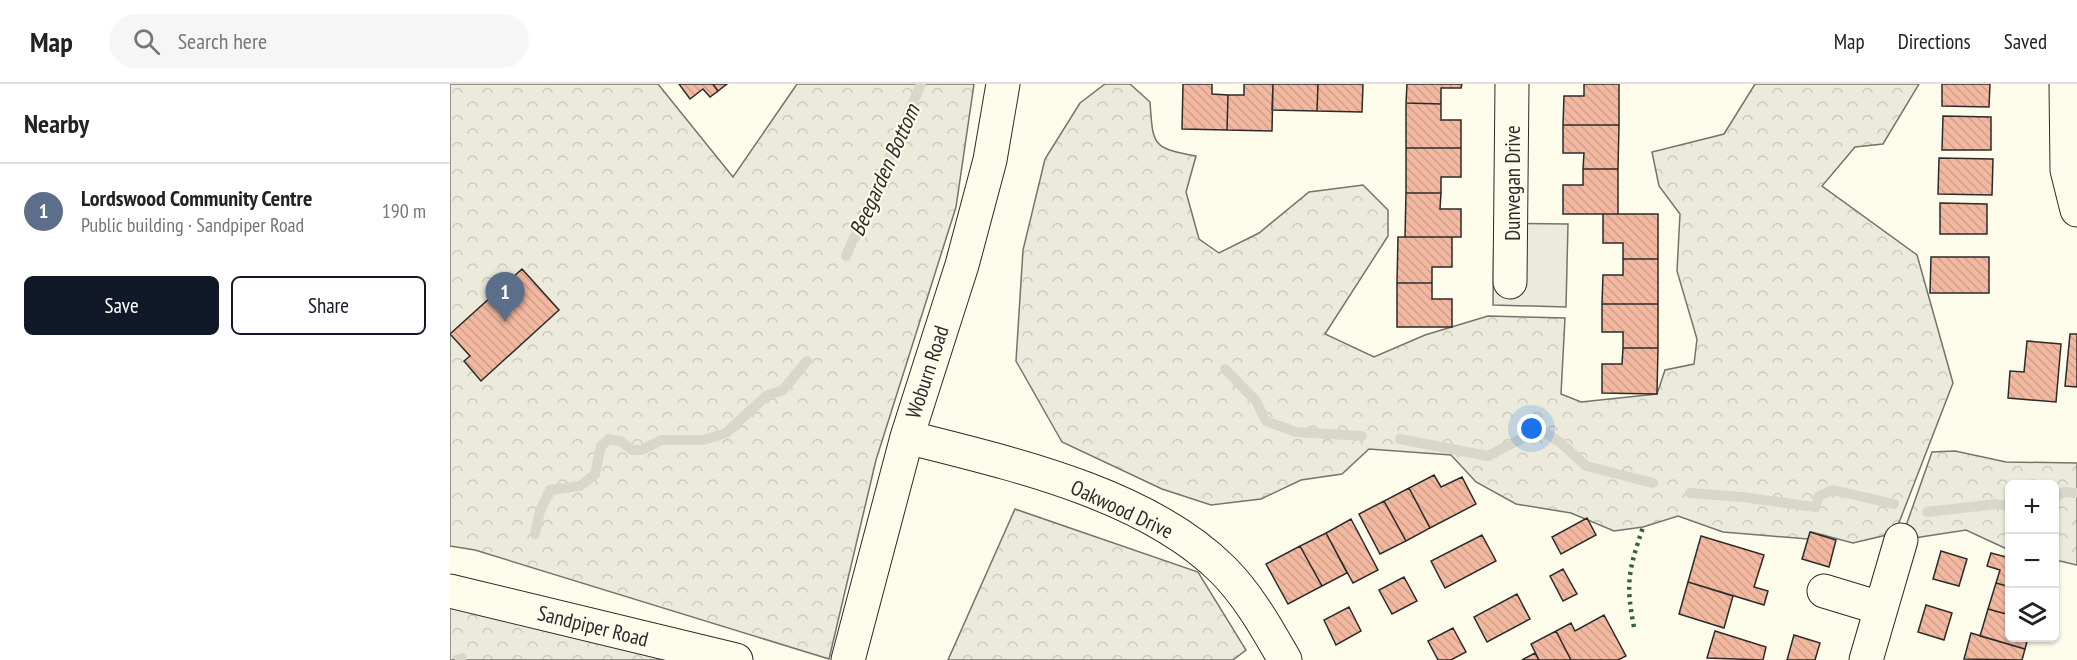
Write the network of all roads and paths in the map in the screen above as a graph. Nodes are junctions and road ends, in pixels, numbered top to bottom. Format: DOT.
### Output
graph roads {
  1 [pos="1003,84"];
  2 [pos="1512,84"];
  3 [pos="2066,84"];
  4 [pos="2077,210"];
  5 [pos="1510,282"];
  6 [pos="907,437"];
  7 [pos="1901,540"];
  8 [pos="450,591"];
  9 [pos="1824,591"];
  10 [pos="1880,608"];
  11 [pos="736,660"];
  12 [pos="848,660"];
  13 [pos="1285,660"];
  14 [pos="1866,660"];
  1 -- 6 [label="street, Woburn Road"];
  2 -- 5 [label="street, Dunvegan Drive"];
  3 -- 4 [label="street"];
  6 -- 12 [label="street, Woburn Road"];
  6 -- 13 [label="street, Oakwood Drive"];
  7 -- 10 [label="street"];
  8 -- 11 [label="street, Sandpiper Road"];
  9 -- 10 [label="street"];
  10 -- 14 [label="street"];
}
